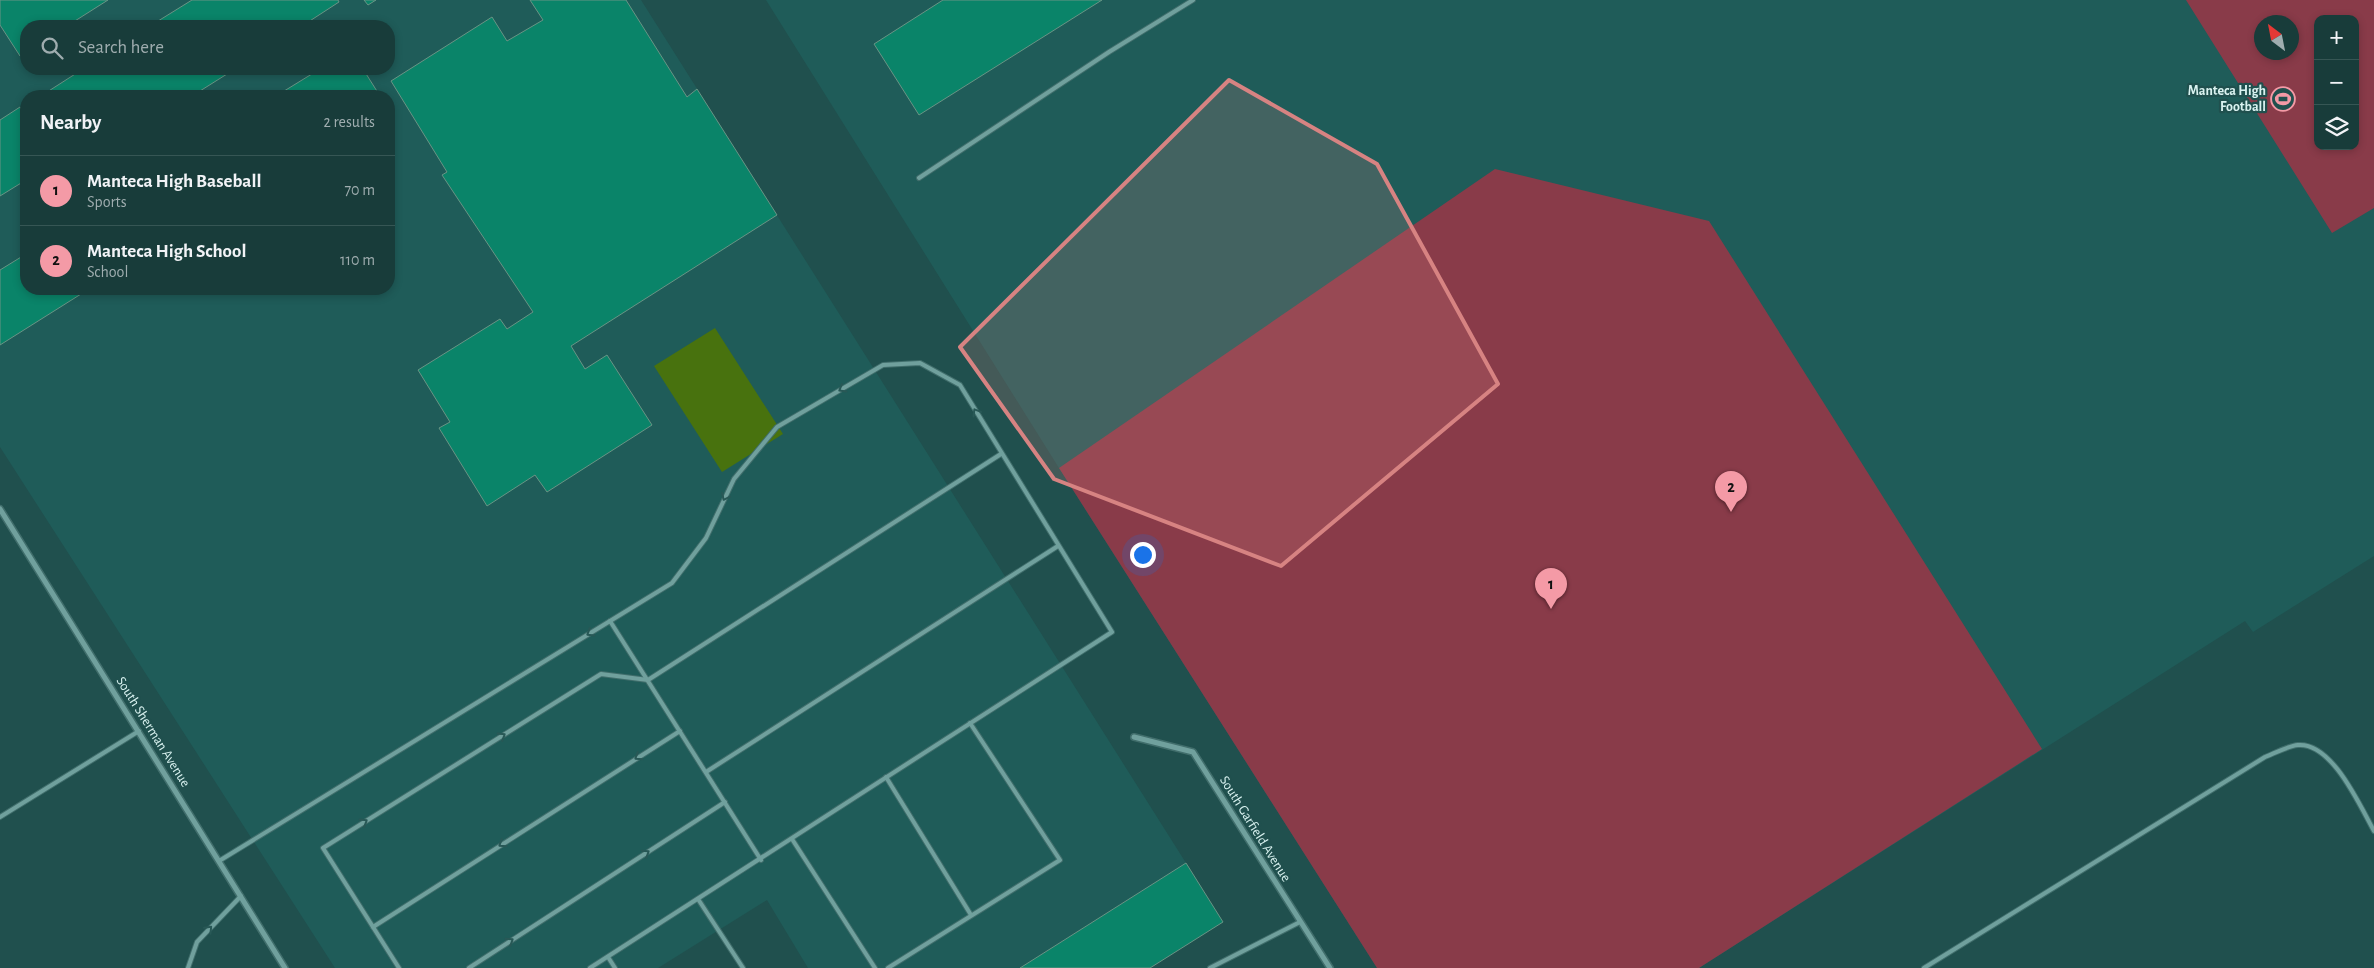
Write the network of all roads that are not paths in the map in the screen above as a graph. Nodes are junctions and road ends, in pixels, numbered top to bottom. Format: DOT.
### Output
graph roads {
  1 [pos="1193,0"];
  2 [pos="919,178"];
  3 [pos="1001,454"];
  4 [pos="0,509"];
  5 [pos="1058,546"];
  6 [pos="610,621"];
  7 [pos="648,680"];
  8 [pos="970,723"];
  9 [pos="139,731"];
  10 [pos="680,731"];
  11 [pos="1134,737"];
  12 [pos="706,772"];
  13 [pos="886,777"];
  14 [pos="725,802"];
  15 [pos="0,816"];
  16 [pos="2374,831"];
  17 [pos="792,839"];
  18 [pos="761,860"];
  19 [pos="219,861"];
  20 [pos="241,896"];
  21 [pos="698,900"];
  22 [pos="971,916"];
  23 [pos="1300,922"];
  24 [pos="373,927"];
  25 [pos="608,957"];
  26 [pos="188,968"];
  27 [pos="285,968"];
  28 [pos="400,968"];
  29 [pos="469,968"];
  30 [pos="590,968"];
  31 [pos="615,968"];
  32 [pos="743,968"];
  33 [pos="875,968"];
  34 [pos="888,968"];
  35 [pos="1210,968"];
  36 [pos="1330,968"];
  37 [pos="1924,968"];
  1 -- 2 [label="lane"];
  3 -- 5 [label="lane"];
  3 -- 6 [label="lane, one-way"];
  3 -- 7 [label="lane"];
  4 -- 9 [label="street, South Sherman Avenue"];
  5 -- 8 [label="lane"];
  5 -- 12 [label="lane"];
  6 -- 7 [label="lane"];
  6 -- 19 [label="lane, one-way"];
  7 -- 10 [label="lane"];
  24 -- 7 [label="lane, one-way"];
  8 -- 13 [label="lane"];
  8 -- 22 [label="lane"];
  9 -- 15 [label="lane"];
  9 -- 19 [label="street, South Sherman Avenue"];
  10 -- 12 [label="lane"];
  10 -- 24 [label="lane, one-way"];
  11 -- 23 [label="street, South Garfield Avenue"];
  12 -- 14 [label="lane"];
  13 -- 17 [label="lane"];
  13 -- 22 [label="lane"];
  14 -- 18 [label="lane"];
  29 -- 14 [label="lane, one-way"];
  16 -- 37 [label="lane"];
  17 -- 18 [label="lane"];
  17 -- 33 [label="lane"];
  18 -- 21 [label="lane"];
  19 -- 20 [label="street, South Sherman Avenue"];
  26 -- 20 [label="lane, one-way"];
  20 -- 27 [label="street, South Sherman Avenue"];
  21 -- 25 [label="lane"];
  21 -- 32 [label="lane"];
  22 -- 34 [label="lane"];
  23 -- 35 [label="lane"];
  23 -- 36 [label="street, South Garfield Avenue"];
  24 -- 28 [label="lane"];
  25 -- 30 [label="lane"];
  25 -- 31 [label="lane"];
}
